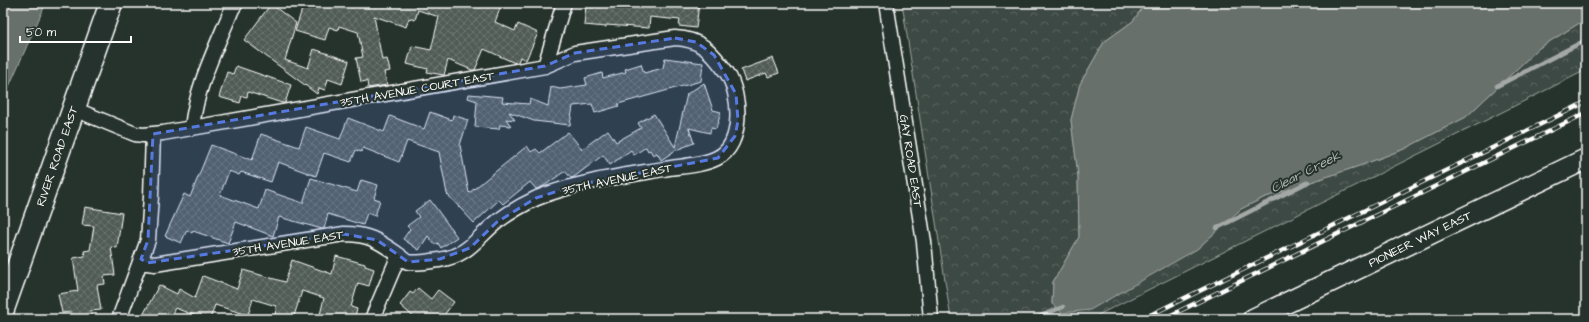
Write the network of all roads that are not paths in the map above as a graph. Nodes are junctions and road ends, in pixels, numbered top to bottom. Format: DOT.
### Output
graph roads {
  1 [pos="111,3"];
  2 [pos="236,3"];
  3 [pos="564,3"];
  4 [pos="886,3"];
  5 [pos="545,66"];
  6 [pos="736,94"];
  7 [pos="74,109"];
  8 [pos="192,128"];
  9 [pos="153,134"];
  10 [pos="1586,159"];
  11 [pos="398,255"];
  12 [pos="141,259"];
  13 [pos="3,309"];
  14 [pos="119,319"];
  15 [pos="372,319"];
  16 [pos="931,319"];
  17 [pos="1253,319"];
  1 -- 7 [label="main road, RIVER ROAD EAST"];
  2 -- 8 [label="street"];
  3 -- 5 [label="street"];
  4 -- 16 [label="street, GAY ROAD EAST"];
  5 -- 6 [label="street, 35TH AVENUE COURT EAST"];
  5 -- 8 [label="street, 35TH AVENUE COURT EAST"];
  6 -- 11 [label="street, 35TH AVENUE EAST"];
  7 -- 9 [label="street, 35TH AVENUE COURT EAST"];
  7 -- 13 [label="main road, RIVER ROAD EAST"];
  8 -- 9 [label="street, 35TH AVENUE COURT EAST"];
  9 -- 12 [label="street"];
  10 -- 17 [label="main road, PIONEER WAY EAST"];
  11 -- 12 [label="street, 35TH AVENUE EAST"];
  11 -- 15 [label="street"];
  12 -- 14 [label="street"];
}
